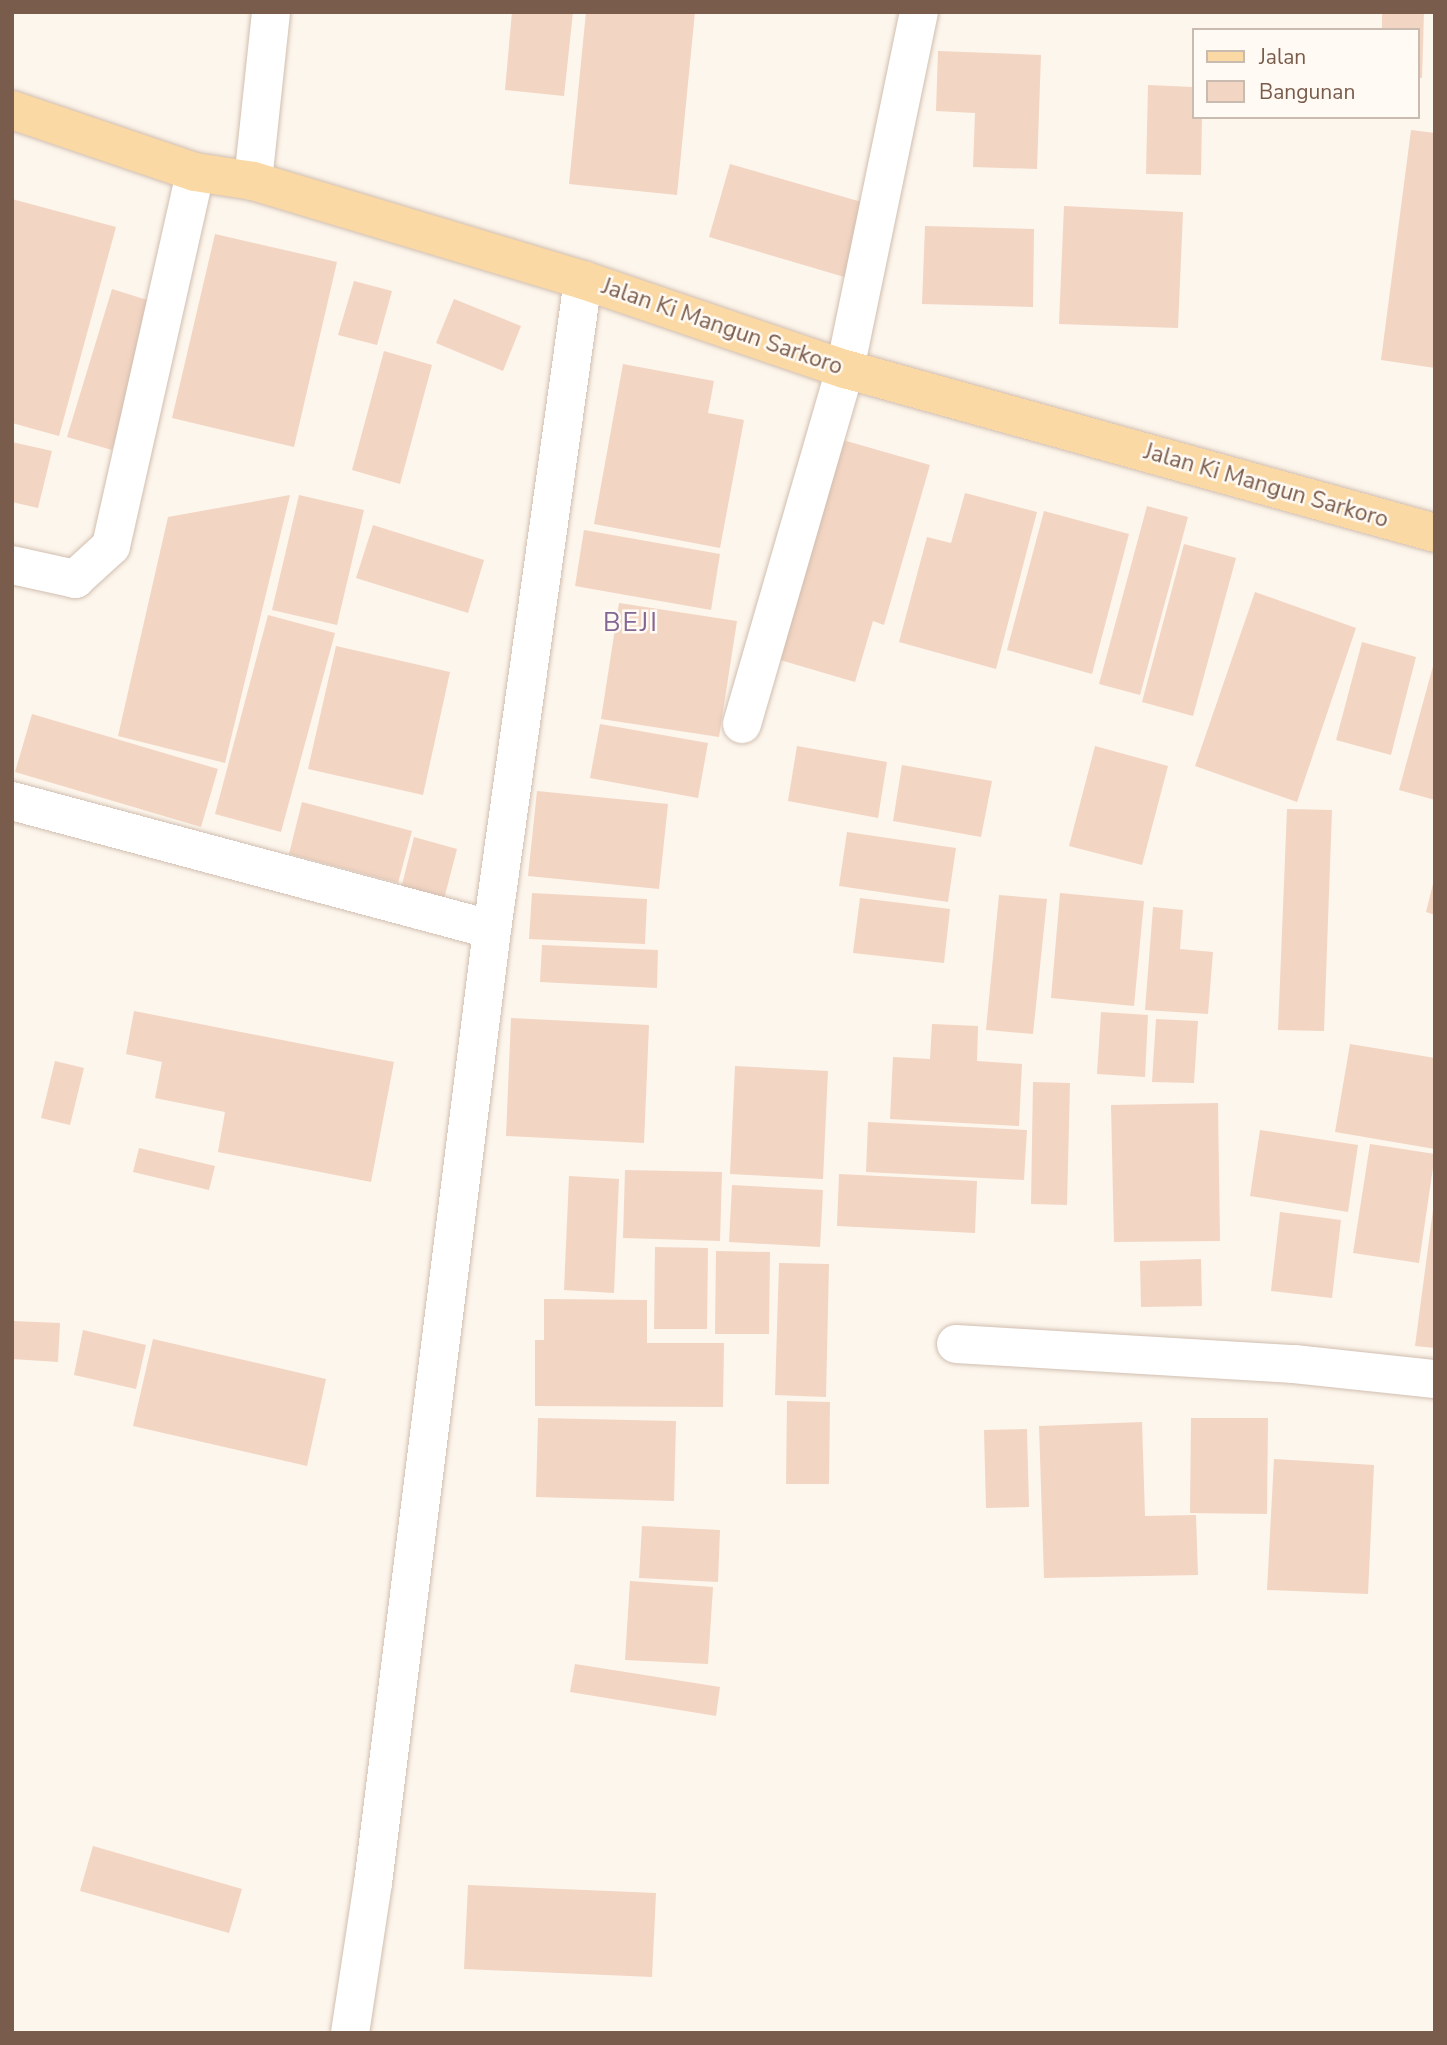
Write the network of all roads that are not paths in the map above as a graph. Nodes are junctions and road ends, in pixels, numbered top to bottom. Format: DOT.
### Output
graph roads {
  1 [pos="271,12"];
  2 [pos="919,12"];
  3 [pos="12,110"];
  4 [pos="195,172"];
  5 [pos="253,181"];
  6 [pos="583,280"];
  7 [pos="845,369"];
  8 [pos="1435,533"];
  9 [pos="12,565"];
  10 [pos="742,724"];
  11 [pos="12,801"];
  12 [pos="492,930"];
  13 [pos="956,1344"];
  14 [pos="1435,1379"];
  15 [pos="350,2033"];
  1 -- 5 [label="street"];
  2 -- 7 [label="street"];
  3 -- 4 [label="main road, Jalan Ki Mangun Sarkoro"];
  4 -- 5 [label="main road, Jalan Ki Mangun Sarkoro"];
  4 -- 9 [label="street"];
  5 -- 6 [label="main road, Jalan Ki Mangun Sarkoro"];
  6 -- 7 [label="main road, Jalan Ki Mangun Sarkoro"];
  6 -- 12 [label="street"];
  7 -- 8 [label="main road, Jalan Ki Mangun Sarkoro"];
  7 -- 10 [label="street"];
  11 -- 12 [label="street"];
  12 -- 15 [label="street"];
  13 -- 14 [label="street"];
}
